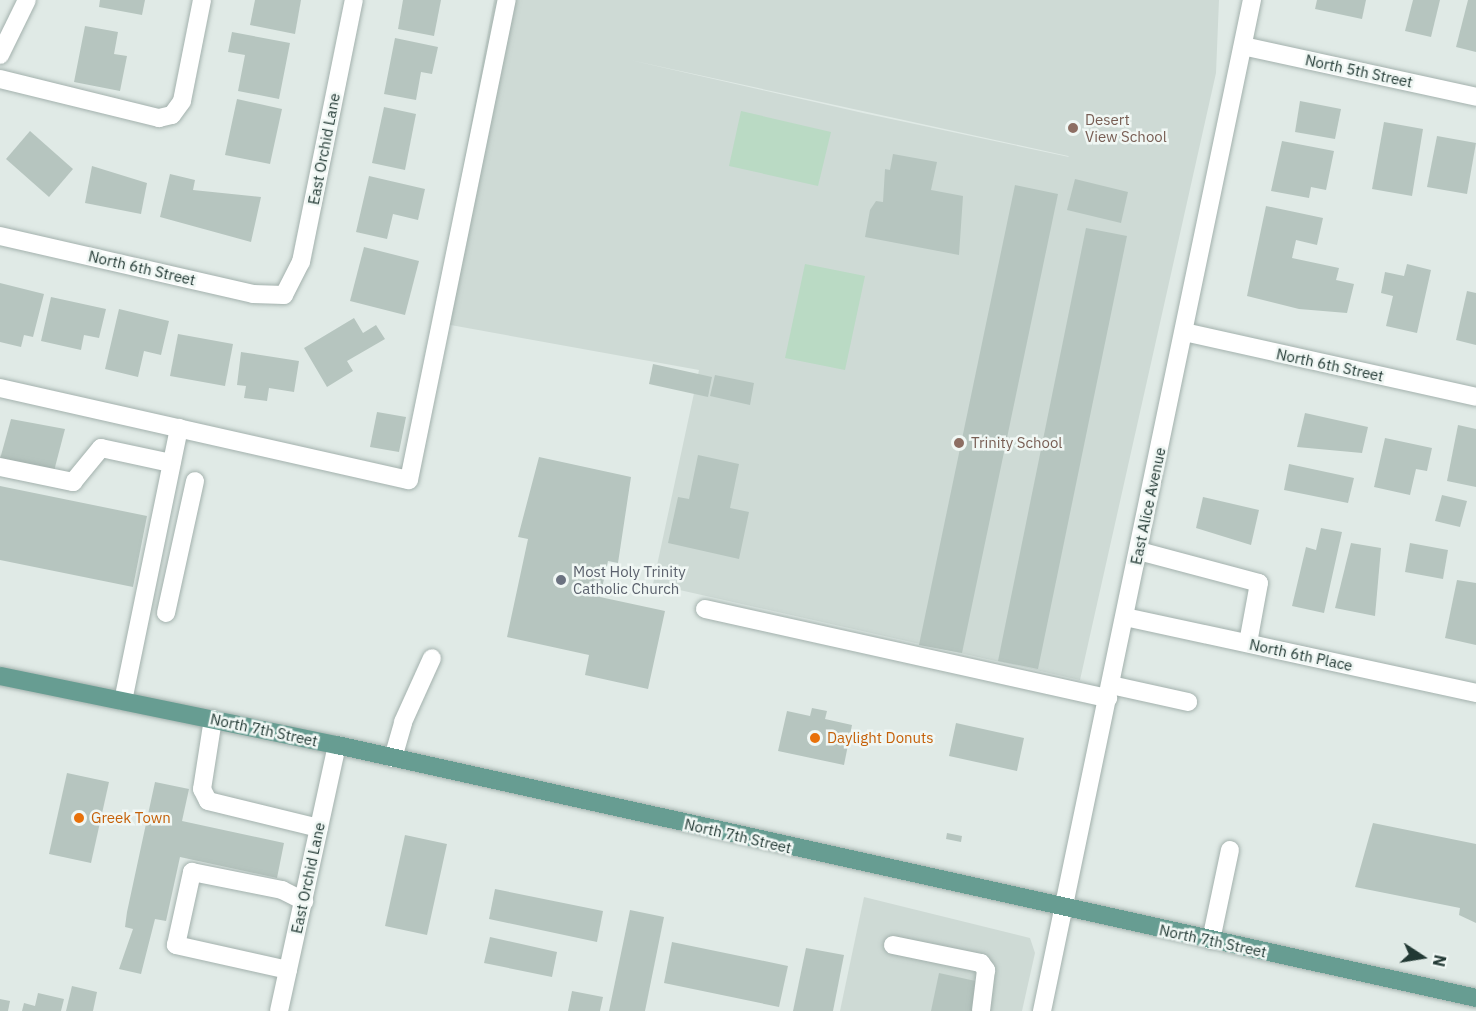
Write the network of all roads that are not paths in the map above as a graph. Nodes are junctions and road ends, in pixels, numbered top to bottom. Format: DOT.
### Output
graph roads {
  1 [pos="27,0"];
  2 [pos="202,0"];
  3 [pos="354,0"];
  4 [pos="507,0"];
  5 [pos="1252,0"];
  6 [pos="1243,46"];
  7 [pos="0,55"];
  8 [pos="0,79"];
  9 [pos="1476,97"];
  10 [pos="0,236"];
  11 [pos="284,295"];
  12 [pos="1184,332"];
  13 [pos="0,388"];
  14 [pos="1476,397"];
  15 [pos="179,428"];
  16 [pos="171,463"];
  17 [pos="0,467"];
  18 [pos="195,481"];
  19 [pos="1139,551"];
  20 [pos="705,609"];
  21 [pos="166,613"];
  22 [pos="1125,617"];
  23 [pos="1248,644"];
  24 [pos="432,658"];
  25 [pos="0,676"];
  26 [pos="1110,691"];
  27 [pos="1476,693"];
  28 [pos="123,701"];
  29 [pos="1188,702"];
  30 [pos="213,719"];
  31 [pos="338,746"];
  32 [pos="393,758"];
  33 [pos="319,828"];
  34 [pos="1230,850"];
  35 [pos="304,901"];
  36 [pos="1063,909"];
  37 [pos="1211,940"];
  38 [pos="893,945"];
  39 [pos="288,970"];
  40 [pos="1476,998"];
  41 [pos="279,1011"];
  42 [pos="981,1011"];
  43 [pos="1042,1011"];
  1 -- 7 [label="street"];
  2 -- 8 [label="street"];
  3 -- 11 [label="street, East Orchid Lane"];
  4 -- 15 [label="street"];
  5 -- 6 [label="street, East Alice Avenue"];
  6 -- 9 [label="street, North 5th Street"];
  6 -- 12 [label="street, East Alice Avenue"];
  10 -- 11 [label="street, North 6th Street"];
  12 -- 14 [label="street, North 6th Street"];
  12 -- 19 [label="street, East Alice Avenue"];
  13 -- 15 [label="street"];
  15 -- 16 [label="street"];
  16 -- 17 [label="street"];
  16 -- 28 [label="street"];
  18 -- 21 [label="street"];
  19 -- 22 [label="street, East Alice Avenue"];
  19 -- 23 [label="street"];
  20 -- 26 [label="street"];
  22 -- 23 [label="street, North 6th Place"];
  22 -- 26 [label="street, East Alice Avenue"];
  23 -- 27 [label="street, North 6th Place"];
  24 -- 32 [label="street"];
  25 -- 28 [label="main road, North 7th Street"];
  26 -- 29 [label="street"];
  26 -- 36 [label="street, East Alice Avenue"];
  28 -- 30 [label="main road, North 7th Street"];
  30 -- 31 [label="main road, North 7th Street"];
  30 -- 33 [label="street"];
  31 -- 32 [label="main road, North 7th Street"];
  31 -- 33 [label="street, East Orchid Lane"];
  32 -- 36 [label="main road, North 7th Street"];
  33 -- 35 [label="street, East Orchid Lane"];
  34 -- 37 [label="street"];
  35 -- 39 [label="street, East Orchid Lane"];
  35 -- 39 [label="street"];
  36 -- 37 [label="main road, North 7th Street"];
  36 -- 43 [label="street, East Alice Avenue"];
  37 -- 40 [label="main road, North 7th Street"];
  38 -- 42 [label="street"];
  39 -- 41 [label="street, East Orchid Lane"];
}
